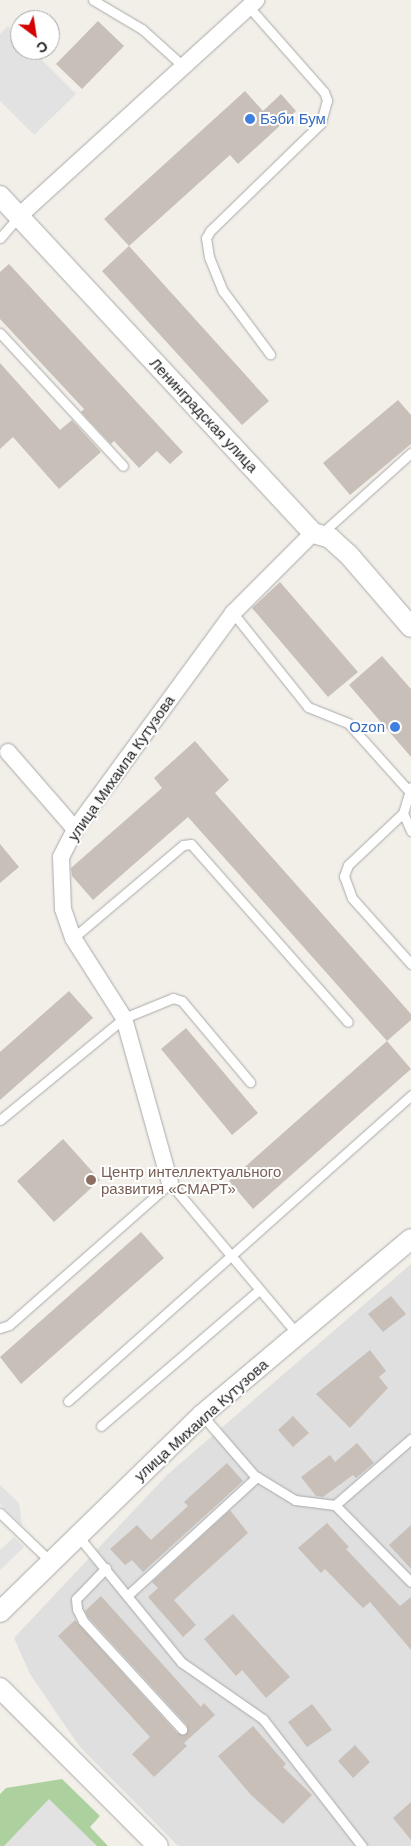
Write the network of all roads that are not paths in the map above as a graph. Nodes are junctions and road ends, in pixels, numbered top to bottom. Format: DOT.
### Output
graph roads {
  1 [pos="93,0"];
  2 [pos="253,3"];
  3 [pos="183,66"];
  4 [pos="0,196"];
  5 [pos="19,216"];
  6 [pos="0,238"];
  7 [pos="0,333"];
  8 [pos="270,354"];
  9 [pos="411,453"];
  10 [pos="123,466"];
  11 [pos="317,533"];
  12 [pos="233,613"];
  13 [pos="411,627"];
  14 [pos="8,752"];
  15 [pos="410,788"];
  16 [pos="402,813"];
  17 [pos="75,829"];
  18 [pos="411,831"];
  19 [pos="73,938"];
  20 [pos="411,964"];
  21 [pos="124,1018"];
  22 [pos="348,1022"];
  23 [pos="250,1082"];
  24 [pos="411,1095"];
  25 [pos="0,1120"];
  26 [pos="170,1182"];
  27 [pos="411,1239"];
  28 [pos="231,1257"];
  29 [pos="259,1290"];
  30 [pos="0,1328"];
  31 [pos="297,1334"];
  32 [pos="68,1401"];
  33 [pos="202,1415"];
  34 [pos="101,1426"];
  35 [pos="411,1439"];
  36 [pos="257,1477"];
  37 [pos="335,1505"];
  38 [pos="0,1513"];
  39 [pos="78,1536"];
  40 [pos="51,1562"];
  41 [pos="106,1568"];
  42 [pos="411,1582"];
  43 [pos="128,1594"];
  44 [pos="0,1612"];
  45 [pos="0,1688"];
  46 [pos="182,1729"];
  47 [pos="158,1846"];
  48 [pos="362,1846"];
  1 -- 3 [label="lane"];
  2 -- 3 [label="street"];
  2 -- 8 [label="lane"];
  3 -- 5 [label="street"];
  4 -- 5 [label="street, Ленинградская улица"];
  5 -- 6 [label="lane"];
  5 -- 11 [label="street, Ленинградская улица"];
  7 -- 10 [label="lane"];
  9 -- 11 [label="lane"];
  11 -- 12 [label="street, улица Михаила Кутузова"];
  11 -- 13 [label="street, Ленинградская улица"];
  12 -- 15 [label="lane"];
  12 -- 17 [label="street, улица Михаила Кутузова"];
  14 -- 17 [label="street"];
  15 -- 16 [label="lane"];
  16 -- 18 [label="lane"];
  16 -- 20 [label="lane"];
  17 -- 19 [label="street, улица Михаила Кутузова"];
  19 -- 21 [label="street, улица Михаила Кутузова"];
  19 -- 22 [label="lane"];
  21 -- 23 [label="lane"];
  21 -- 25 [label="lane"];
  21 -- 26 [label="street, улица Михаила Кутузова"];
  24 -- 28 [label="lane"];
  26 -- 28 [label="lane"];
  26 -- 30 [label="lane"];
  27 -- 31 [label="street, улица Михаила Кутузова"];
  28 -- 29 [label="lane"];
  28 -- 32 [label="lane"];
  29 -- 31 [label="lane"];
  29 -- 34 [label="lane"];
  31 -- 33 [label="street, улица Михаила Кутузова"];
  33 -- 36 [label="lane"];
  33 -- 39 [label="street, улица Михаила Кутузова"];
  35 -- 37 [label="lane"];
  36 -- 37 [label="lane"];
  36 -- 43 [label="lane"];
  37 -- 42 [label="lane"];
  38 -- 40 [label="lane"];
  39 -- 40 [label="street, улица Михаила Кутузова"];
  39 -- 41 [label="lane"];
  40 -- 44 [label="street, улица Михаила Кутузова"];
  41 -- 43 [label="lane"];
  41 -- 46 [label="lane"];
  43 -- 48 [label="lane"];
  45 -- 47 [label="street"];
}
